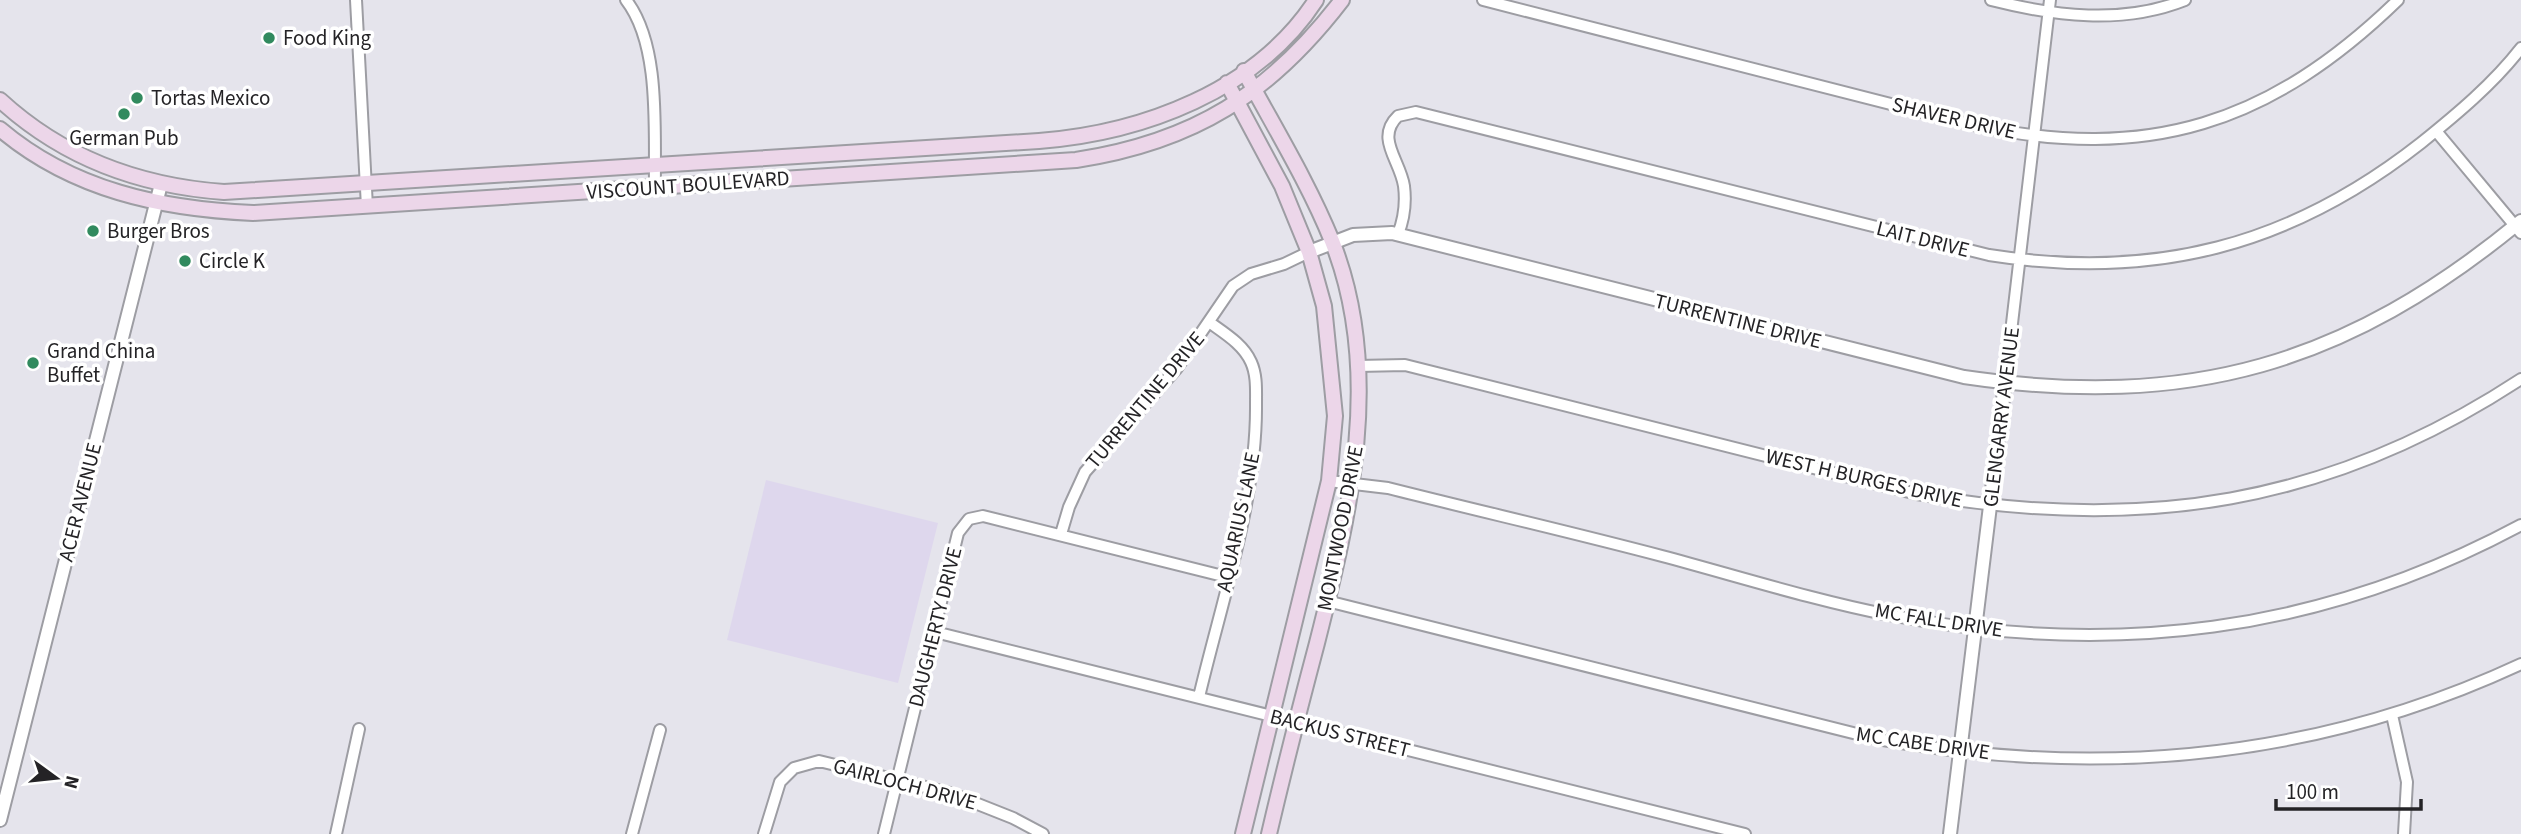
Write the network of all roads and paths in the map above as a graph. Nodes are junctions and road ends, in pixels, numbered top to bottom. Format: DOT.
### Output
graph roads {
  1 [pos="356,0"];
  2 [pos="626,0"];
  3 [pos="1316,0"];
  4 [pos="1342,0"];
  5 [pos="1483,0"];
  6 [pos="1991,0"];
  7 [pos="2050,0"];
  8 [pos="2185,0"];
  9 [pos="2398,0"];
  10 [pos="2048,12"];
  11 [pos="2521,48"];
  12 [pos="1244,71"];
  13 [pos="1227,83"];
  14 [pos="1255,92"];
  15 [pos="0,100"];
  16 [pos="1237,104"];
  17 [pos="0,129"];
  18 [pos="2436,131"];
  19 [pos="2034,136"];
  20 [pos="1039,141"];
  21 [pos="843,153"];
  22 [pos="1041,162"];
  23 [pos="655,164"];
  24 [pos="845,175"];
  25 [pos="367,182"];
  26 [pos="160,184"];
  27 [pos="655,187"];
  28 [pos="156,203"];
  29 [pos="367,207"];
  30 [pos="2519,227"];
  31 [pos="1398,234"];
  32 [pos="1332,241"];
  33 [pos="1309,252"];
  34 [pos="2020,260"];
  35 [pos="1209,322"];
  36 [pos="1358,366"];
  37 [pos="2521,379"];
  38 [pos="2005,383"];
  39 [pos="1329,481"];
  40 [pos="1353,484"];
  41 [pos="1991,505"];
  42 [pos="2521,525"];
  43 [pos="1062,534"];
  44 [pos="1227,577"];
  45 [pos="1327,601"];
  46 [pos="1977,628"];
  47 [pos="935,632"];
  48 [pos="2521,664"];
  49 [pos="1199,697"];
  50 [pos="2392,715"];
  51 [pos="1272,716"];
  52 [pos="1296,723"];
  53 [pos="359,729"];
  54 [pos="660,730"];
  55 [pos="1962,751"];
  56 [pos="898,780"];
  57 [pos="0,820"];
  58 [pos="336,834"];
  59 [pos="632,834"];
  60 [pos="764,834"];
  61 [pos="884,834"];
  62 [pos="1044,834"];
  63 [pos="1243,834"];
  64 [pos="1269,834"];
  65 [pos="1745,834"];
  66 [pos="1950,834"];
  67 [pos="2404,834"];
  1 -- 25 [label="street"];
  2 -- 23 [label="street"];
  3 -- 12 [label="main road, VISCOUNT BOULEVARD"];
  4 -- 14 [label="main road, VISCOUNT BOULEVARD"];
  5 -- 19 [label="street, SHAVER DRIVE"];
  6 -- 10 [label="street"];
  7 -- 10 [label="street, GLENGARRY AVENUE"];
  8 -- 10 [label="street"];
  9 -- 19 [label="street, SHAVER DRIVE"];
  10 -- 19 [label="street, GLENGARRY AVENUE"];
  11 -- 18 [label="street, LAIT DRIVE"];
  12 -- 13 [label="main road, VISCOUNT BOULEVARD"];
  12 -- 14 [label="main road, MONTWOOD DRIVE"];
  13 -- 16 [label="main road, MONTWOOD DRIVE"];
  13 -- 20 [label="main road, VISCOUNT BOULEVARD"];
  14 -- 16 [label="main road, VISCOUNT BOULEVARD"];
  14 -- 32 [label="main road, MONTWOOD DRIVE"];
  15 -- 26 [label="main road, VISCOUNT BOULEVARD"];
  16 -- 22 [label="main road, VISCOUNT BOULEVARD"];
  16 -- 33 [label="main road, MONTWOOD DRIVE"];
  17 -- 28 [label="main road, VISCOUNT BOULEVARD"];
  18 -- 30 [label="street"];
  18 -- 34 [label="street, LAIT DRIVE"];
  19 -- 34 [label="street, GLENGARRY AVENUE"];
  20 -- 21 [label="main road, VISCOUNT BOULEVARD"];
  20 -- 22 [label="main road"];
  21 -- 23 [label="main road, VISCOUNT BOULEVARD"];
  21 -- 24 [label="main road"];
  22 -- 24 [label="main road, VISCOUNT BOULEVARD"];
  23 -- 25 [label="main road, VISCOUNT BOULEVARD"];
  23 -- 27 [label="street"];
  24 -- 27 [label="main road, VISCOUNT BOULEVARD"];
  25 -- 26 [label="main road, VISCOUNT BOULEVARD"];
  25 -- 29 [label="street"];
  26 -- 28 [label="street, ACER AVENUE"];
  27 -- 29 [label="main road, VISCOUNT BOULEVARD"];
  28 -- 29 [label="main road, VISCOUNT BOULEVARD"];
  28 -- 57 [label="street, ACER AVENUE"];
  30 -- 38 [label="street, TURRENTINE DRIVE"];
  31 -- 32 [label="street, TURRENTINE DRIVE"];
  31 -- 34 [label="street, LAIT DRIVE"];
  31 -- 38 [label="street, TURRENTINE DRIVE"];
  32 -- 33 [label="street, TURRENTINE DRIVE"];
  32 -- 36 [label="main road, MONTWOOD DRIVE"];
  33 -- 35 [label="street, TURRENTINE DRIVE"];
  33 -- 39 [label="main road, MONTWOOD DRIVE"];
  34 -- 38 [label="street, GLENGARRY AVENUE"];
  35 -- 43 [label="street, TURRENTINE DRIVE"];
  35 -- 44 [label="street, AQUARIUS LANE"];
  36 -- 40 [label="main road, MONTWOOD DRIVE"];
  36 -- 41 [label="street, WEST H BURGES DRIVE"];
  37 -- 41 [label="street, WEST H BURGES DRIVE"];
  38 -- 41 [label="street, GLENGARRY AVENUE"];
  39 -- 40 [label="street, MC FALL DRIVE"];
  39 -- 51 [label="main road, MONTWOOD DRIVE"];
  40 -- 45 [label="main road, MONTWOOD DRIVE"];
  40 -- 46 [label="street, MC FALL DRIVE"];
  41 -- 46 [label="street, GLENGARRY AVENUE"];
  42 -- 46 [label="street, MC FALL DRIVE"];
  43 -- 44 [label="street, DAUGHERTY DRIVE"];
  43 -- 47 [label="street, DAUGHERTY DRIVE"];
  44 -- 49 [label="street, AQUARIUS LANE"];
  45 -- 52 [label="main road, MONTWOOD DRIVE"];
  45 -- 55 [label="street, MC CABE DRIVE"];
  46 -- 55 [label="street, GLENGARRY AVENUE"];
  47 -- 49 [label="street, BACKUS STREET"];
  47 -- 56 [label="street, DAUGHERTY DRIVE"];
  48 -- 50 [label="street, MC CABE DRIVE"];
  49 -- 51 [label="street, BACKUS STREET"];
  50 -- 55 [label="street, MC CABE DRIVE"];
  50 -- 67 [label="street"];
  51 -- 52 [label="street, BACKUS STREET"];
  51 -- 63 [label="main road, MONTWOOD DRIVE"];
  52 -- 64 [label="main road, MONTWOOD DRIVE"];
  52 -- 65 [label="street, BACKUS STREET"];
  53 -- 58 [label="street"];
  54 -- 59 [label="street"];
  55 -- 66 [label="street, GLENGARRY AVENUE"];
  56 -- 60 [label="street, GAIRLOCH DRIVE"];
  56 -- 61 [label="street, DAUGHERTY DRIVE"];
  56 -- 62 [label="street, GAIRLOCH DRIVE"];
}
